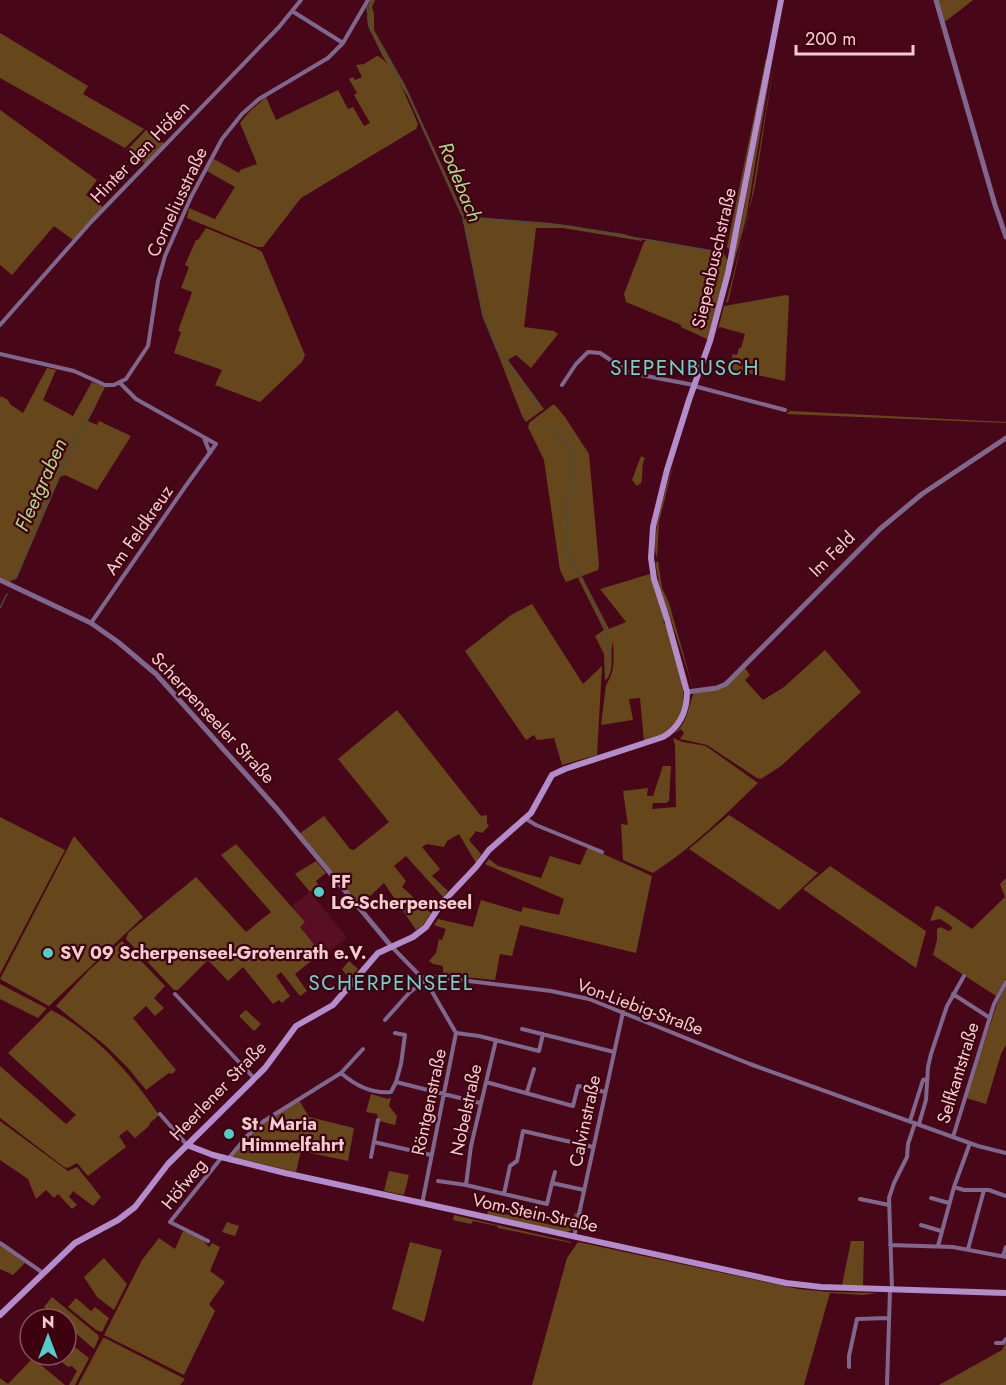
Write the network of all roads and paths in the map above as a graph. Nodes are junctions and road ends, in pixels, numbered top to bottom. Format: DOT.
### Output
graph roads {
  1 [pos="301,0"];
  2 [pos="368,0"];
  3 [pos="781,0"];
  4 [pos="936,0"];
  5 [pos="292,11"];
  6 [pos="343,43"];
  7 [pos="1006,237"];
  8 [pos="0,325"];
  9 [pos="0,354"];
  10 [pos="120,383"];
  11 [pos="562,385"];
  12 [pos="694,386"];
  13 [pos="785,410"];
  14 [pos="204,437"];
  15 [pos="1006,438"];
  16 [pos="210,453"];
  17 [pos="0,580"];
  18 [pos="91,622"];
  19 [pos="687,692"];
  20 [pos="526,819"];
  21 [pos="602,852"];
  22 [pos="391,946"];
  23 [pos="964,976"];
  24 [pos="424,979"];
  25 [pos="1006,982"];
  26 [pos="175,994"];
  27 [pos="953,994"];
  28 [pos="623,1012"];
  29 [pos="990,1018"];
  30 [pos="385,1020"];
  31 [pos="522,1029"];
  32 [pos="395,1033"];
  33 [pos="456,1033"];
  34 [pos="543,1034"];
  35 [pos="496,1040"];
  36 [pos="363,1049"];
  37 [pos="614,1052"];
  38 [pos="534,1069"];
  39 [pos="341,1073"];
  40 [pos="254,1079"];
  41 [pos="927,1079"];
  42 [pos="396,1082"];
  43 [pos="486,1082"];
  44 [pos="527,1092"];
  45 [pos="605,1092"];
  46 [pos="444,1094"];
  47 [pos="480,1103"];
  48 [pos="160,1114"];
  49 [pos="378,1120"];
  50 [pos="915,1123"];
  51 [pos="953,1137"];
  52 [pos="374,1142"];
  53 [pos="970,1143"];
  54 [pos="188,1145"];
  55 [pos="594,1147"];
  56 [pos="1006,1153"];
  57 [pos="431,1155"];
  58 [pos="371,1157"];
  59 [pos="225,1158"];
  60 [pos="555,1172"];
  61 [pos="438,1181"];
  62 [pos="552,1183"];
  63 [pos="466,1185"];
  64 [pos="954,1187"];
  65 [pos="584,1190"];
  66 [pos="984,1190"];
  67 [pos="504,1194"];
  68 [pos="1006,1196"];
  69 [pos="931,1198"];
  70 [pos="860,1199"];
  71 [pos="949,1203"];
  72 [pos="422,1204"];
  73 [pos="889,1205"];
  74 [pos="921,1225"];
  75 [pos="941,1231"];
  76 [pos="574,1237"];
  77 [pos="208,1241"];
  78 [pos="0,1243"];
  79 [pos="890,1245"];
  80 [pos="938,1246"];
  81 [pos="1006,1247"];
  82 [pos="968,1248"];
  83 [pos="1005,1256"];
  84 [pos="44,1273"];
  85 [pos="891,1290"];
  86 [pos="1006,1293"];
  87 [pos="0,1316"];
  88 [pos="889,1318"];
  89 [pos="1006,1339"];
  90 [pos="996,1343"];
  91 [pos="849,1367"];
  92 [pos="887,1385"];
  1 -- 5 [label="street, Hinter den Höfen"];
  2 -- 6 [label="street, Corneliusstraße"];
  3 -- 12 [label="main road, Siepenbuschstraße"];
  4 -- 7 [label="street"];
  5 -- 6 [label="street"];
  5 -- 8 [label="street, Hinter den Höfen"];
  6 -- 10 [label="street, Corneliusstraße"];
  9 -- 10 [label="street"];
  10 -- 14 [label="street, Am Feldkreuz"];
  11 -- 12 [label="street"];
  12 -- 13 [label="street"];
  12 -- 19 [label="main road, Siepenbuschstraße"];
  14 -- 16 [label="street"];
  14 -- 16 [label="street, Am Feldkreuz"];
  15 -- 19 [label="street, Im Feld"];
  16 -- 18 [label="street, Am Feldkreuz"];
  17 -- 18 [label="street, Scherpenseeler Straße"];
  18 -- 22 [label="street, Scherpenseeler Straße"];
  19 -- 20 [label="main road, Heerlener Straße"];
  20 -- 21 [label="street"];
  20 -- 22 [label="main road, Heerlener Straße"];
  22 -- 24 [label="street"];
  22 -- 40 [label="main road, Heerlener Straße"];
  23 -- 27 [label="street"];
  24 -- 28 [label="street, Von-Liebig-Straße"];
  24 -- 30 [label="street"];
  24 -- 33 [label="street, Röntgenstraße"];
  25 -- 29 [label="street, Selfkantstraße"];
  26 -- 40 [label="street"];
  27 -- 29 [label="street"];
  27 -- 41 [label="street"];
  28 -- 37 [label="street, Calvinstraße"];
  28 -- 50 [label="street, Von-Liebig-Straße"];
  29 -- 51 [label="street, Selfkantstraße"];
  31 -- 34 [label="street"];
  32 -- 42 [label="street"];
  33 -- 35 [label="street"];
  33 -- 46 [label="street, Röntgenstraße"];
  34 -- 35 [label="street"];
  34 -- 37 [label="street"];
  35 -- 43 [label="street, Nobelstraße"];
  36 -- 39 [label="street"];
  37 -- 45 [label="street, Calvinstraße"];
  38 -- 44 [label="street"];
  39 -- 42 [label="street"];
  39 -- 59 [label="street"];
  40 -- 54 [label="main road, Heerlener Straße"];
  41 -- 50 [label="street"];
  41 -- 50 [label="street"];
  42 -- 46 [label="street"];
  43 -- 44 [label="street"];
  43 -- 47 [label="street, Nobelstraße"];
  44 -- 45 [label="street"];
  45 -- 55 [label="street, Calvinstraße"];
  46 -- 47 [label="street"];
  46 -- 57 [label="street, Röntgenstraße"];
  47 -- 63 [label="street, Nobelstraße"];
  48 -- 54 [label="street"];
  49 -- 52 [label="street"];
  50 -- 51 [label="street, Von-Liebig-Straße"];
  50 -- 73 [label="street"];
  51 -- 53 [label="street, Von-Liebig-Straße"];
  52 -- 57 [label="street"];
  52 -- 58 [label="street"];
  53 -- 56 [label="street, Von-Liebig-Straße"];
  53 -- 64 [label="street"];
  54 -- 59 [label="main road, Vom-Stein-Straße"];
  54 -- 84 [label="main road, Heerlener Straße"];
  55 -- 65 [label="street, Calvinstraße"];
  55 -- 67 [label="street"];
  57 -- 72 [label="street, Röntgenstraße"];
  59 -- 72 [label="main road, Vom-Stein-Straße"];
  59 -- 77 [label="street, Höfweg"];
  60 -- 62 [label="street"];
  61 -- 63 [label="street"];
  62 -- 65 [label="street"];
  62 -- 67 [label="street"];
  63 -- 67 [label="street"];
  64 -- 66 [label="street"];
  64 -- 71 [label="street"];
  65 -- 76 [label="street, Calvinstraße"];
  66 -- 68 [label="street"];
  66 -- 82 [label="street"];
  69 -- 71 [label="street"];
  70 -- 73 [label="street"];
  71 -- 75 [label="street"];
  72 -- 76 [label="main road, Vom-Stein-Straße"];
  73 -- 79 [label="street"];
  74 -- 75 [label="street"];
  75 -- 80 [label="street"];
  76 -- 85 [label="main road, Vom-Stein-Straße"];
  78 -- 84 [label="street"];
  79 -- 80 [label="street"];
  79 -- 85 [label="street"];
  80 -- 82 [label="street"];
  81 -- 83 [label="street"];
  82 -- 83 [label="street"];
  84 -- 87 [label="main road, Heerlener Straße"];
  85 -- 86 [label="main road, Vom-Stein-Straße"];
  85 -- 88 [label="street"];
  88 -- 91 [label="street"];
  88 -- 92 [label="street"];
  89 -- 90 [label="street"];
}
